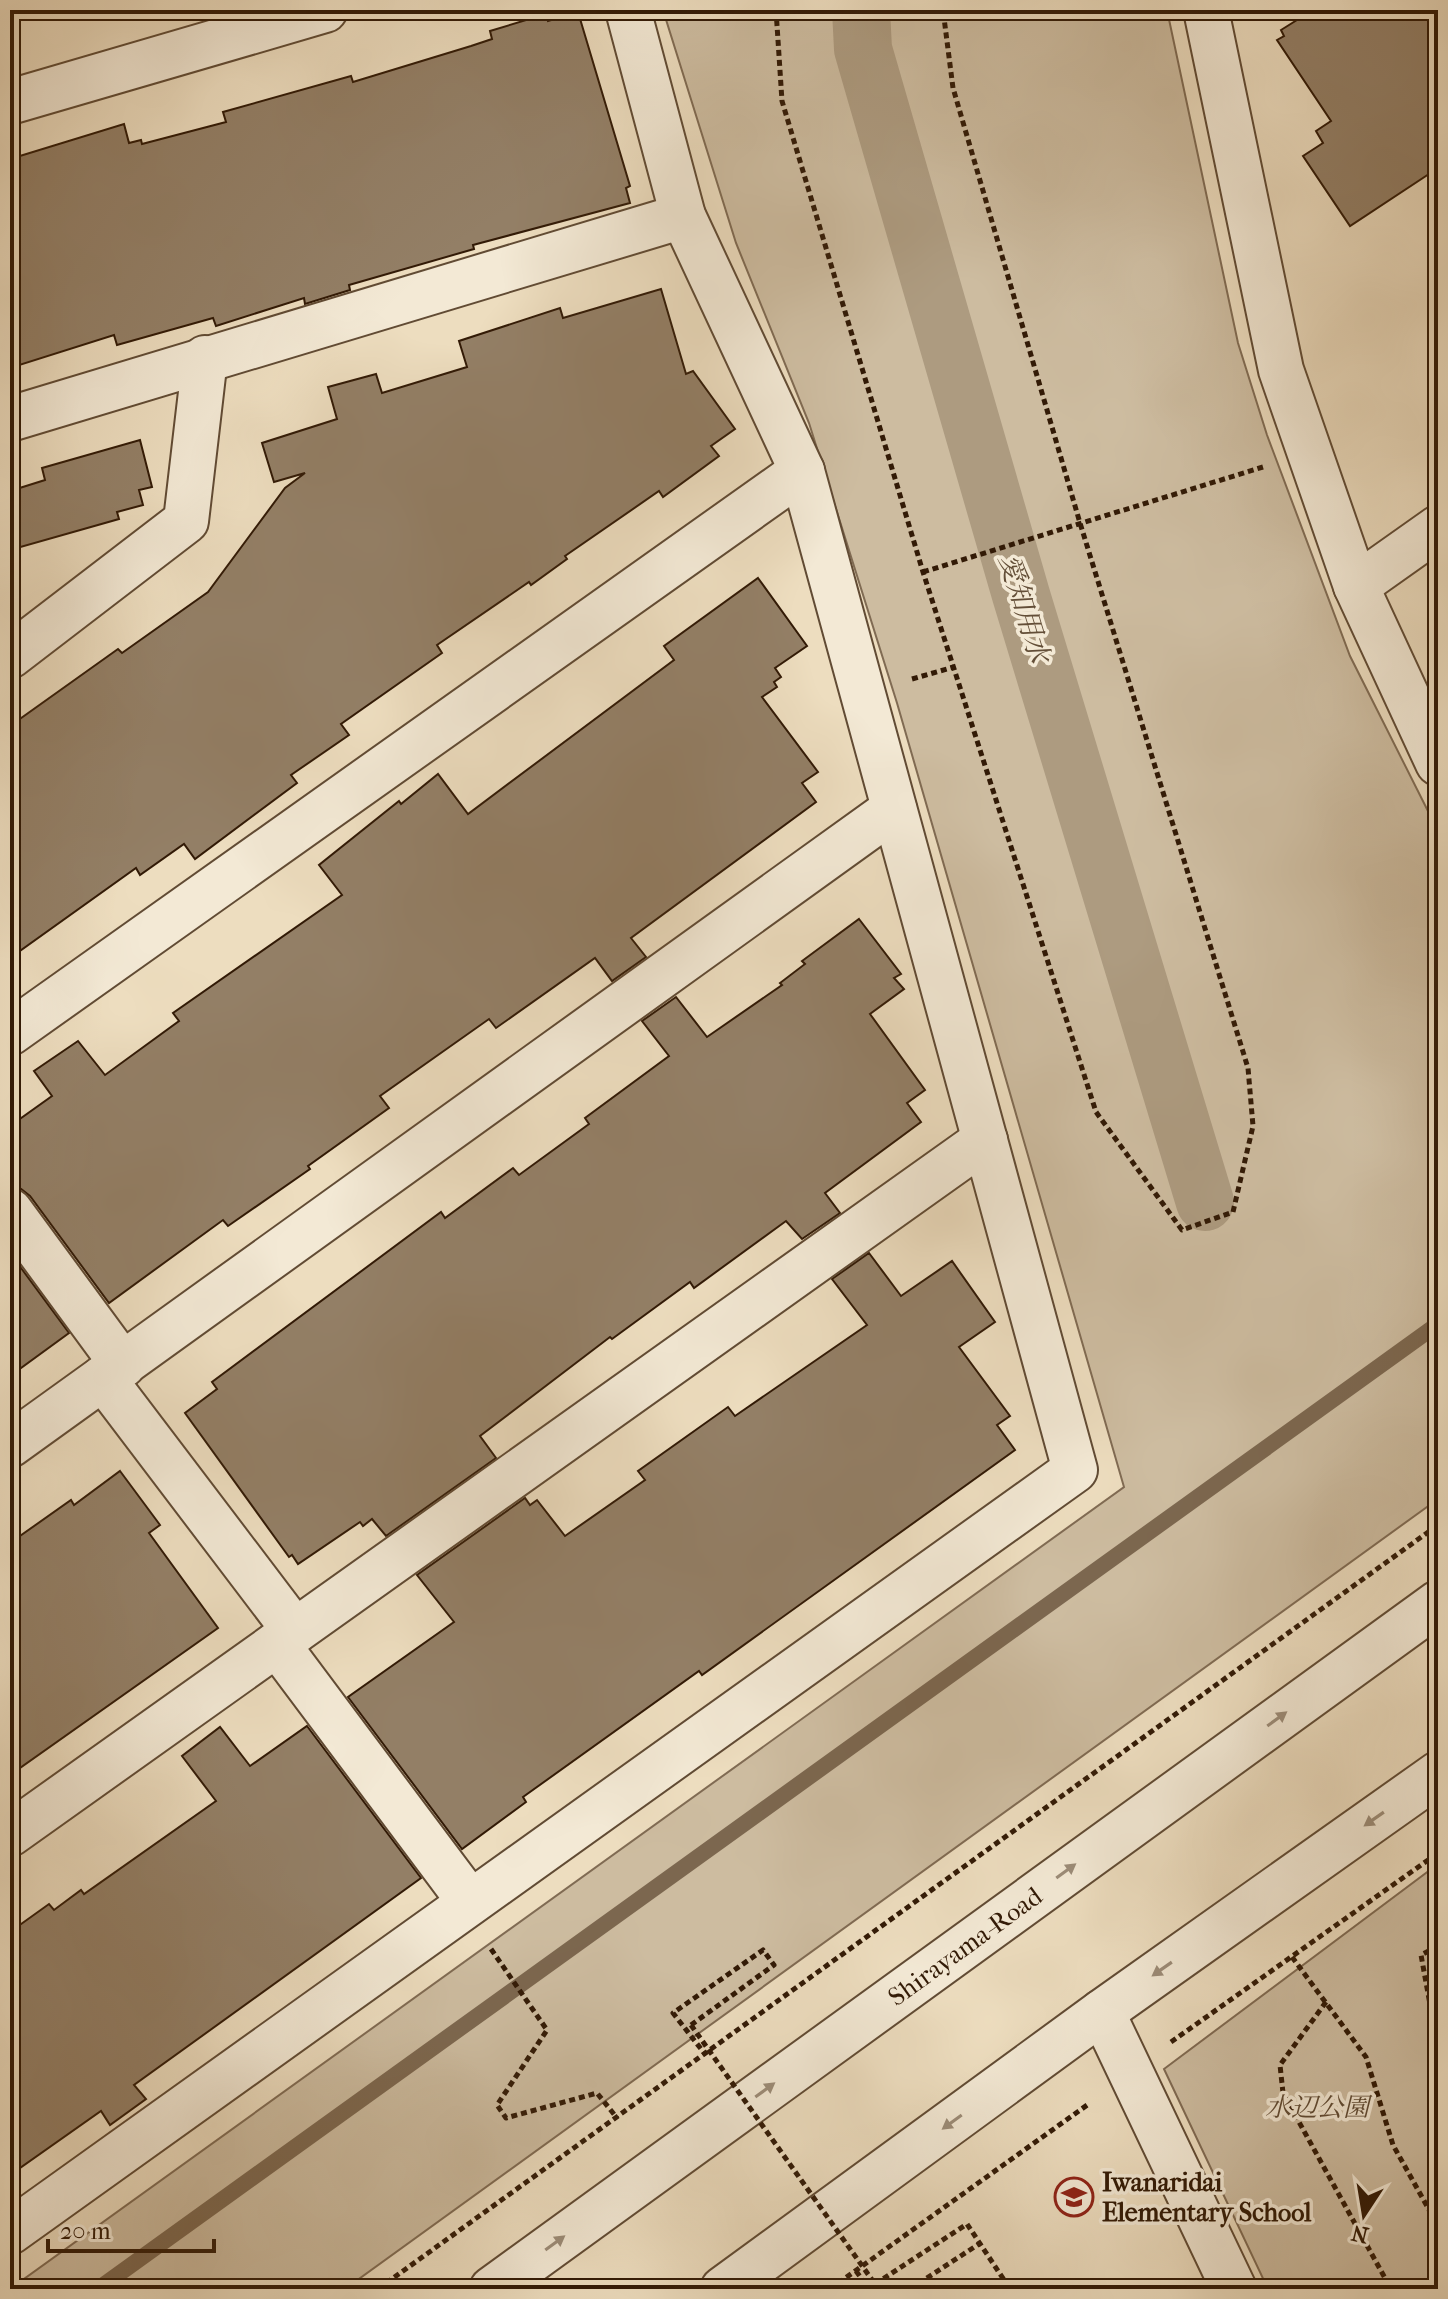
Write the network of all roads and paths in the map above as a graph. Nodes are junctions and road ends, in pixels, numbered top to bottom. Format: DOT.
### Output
graph roads {
  1 [pos="325,10"];
  2 [pos="628,10"];
  3 [pos="776,10"];
  4 [pos="943,10"];
  5 [pos="1217,15"];
  6 [pos="10,102"];
  7 [pos="683,216"];
  8 [pos="205,358"];
  9 [pos="10,419"];
  10 [pos="1310,453"];
  11 [pos="802,471"];
  12 [pos="1080,523"];
  13 [pos="1438,528"];
  14 [pos="923,572"];
  15 [pos="1356,586"];
  16 [pos="10,656"];
  17 [pos="1438,763"];
  18 [pos="894,809"];
  19 [pos="10,1033"];
  20 [pos="985,1140"];
  21 [pos="10,1211"];
  22 [pos="113,1372"];
  23 [pos="10,1445"];
  24 [pos="1438,1525"];
  25 [pos="1438,1603"];
  26 [pos="286,1638"];
  27 [pos="1438,1774"];
  28 [pos="10,1834"];
  29 [pos="470,1902"];
  30 [pos="1438,1946"];
  31 [pos="497,1957"];
  32 [pos="1292,1957"];
  33 [pos="1326,2002"];
  34 [pos="1102,2012"];
  35 [pos="1438,2048"];
  36 [pos="705,2054"];
  37 [pos="617,2118"];
  38 [pos="1438,2226"];
  39 [pos="10,2232"];
  40 [pos="979,2244"];
  41 [pos="856,2271"];
  42 [pos="378,2289"];
  43 [pos="492,2289"];
  44 [pos="723,2289"];
  45 [pos="869,2289"];
  46 [pos="910,2289"];
  47 [pos="1010,2289"];
  48 [pos="1234,2289"];
  49 [pos="1391,2289"];
  1 -- 6 [label="street"];
  2 -- 7 [label="street"];
  3 -- 14 [label="path"];
  4 -- 12 [label="path"];
  5 -- 10 [label="street"];
  7 -- 8 [label="street"];
  7 -- 11 [label="street"];
  8 -- 9 [label="street"];
  8 -- 16 [label="street"];
  10 -- 12 [label="path"];
  10 -- 15 [label="street"];
  11 -- 18 [label="street"];
  11 -- 19 [label="street"];
  12 -- 14 [label="path"];
  12 -- 14 [label="path"];
  13 -- 15 [label="street"];
  15 -- 17 [label="street"];
  18 -- 20 [label="street"];
  18 -- 22 [label="street"];
  20 -- 26 [label="street"];
  20 -- 29 [label="street"];
  21 -- 22 [label="street"];
  22 -- 23 [label="street"];
  22 -- 26 [label="street"];
  24 -- 36 [label="path"];
  43 -- 25 [label="street, Shirayama-Road, one-way"];
  26 -- 28 [label="street"];
  26 -- 29 [label="street"];
  27 -- 34 [label="street, one-way"];
  29 -- 39 [label="street"];
  30 -- 35 [label="path"];
  31 -- 37 [label="path"];
  32 -- 33 [label="path"];
  33 -- 38 [label="path"];
  33 -- 49 [label="path"];
  34 -- 44 [label="street, one-way"];
  34 -- 48 [label="street"];
  36 -- 37 [label="path"];
  36 -- 40 [label="path, bridge"];
  37 -- 42 [label="path"];
  40 -- 46 [label="path"];
  40 -- 47 [label="path"];
  41 -- 45 [label="path"];
}
